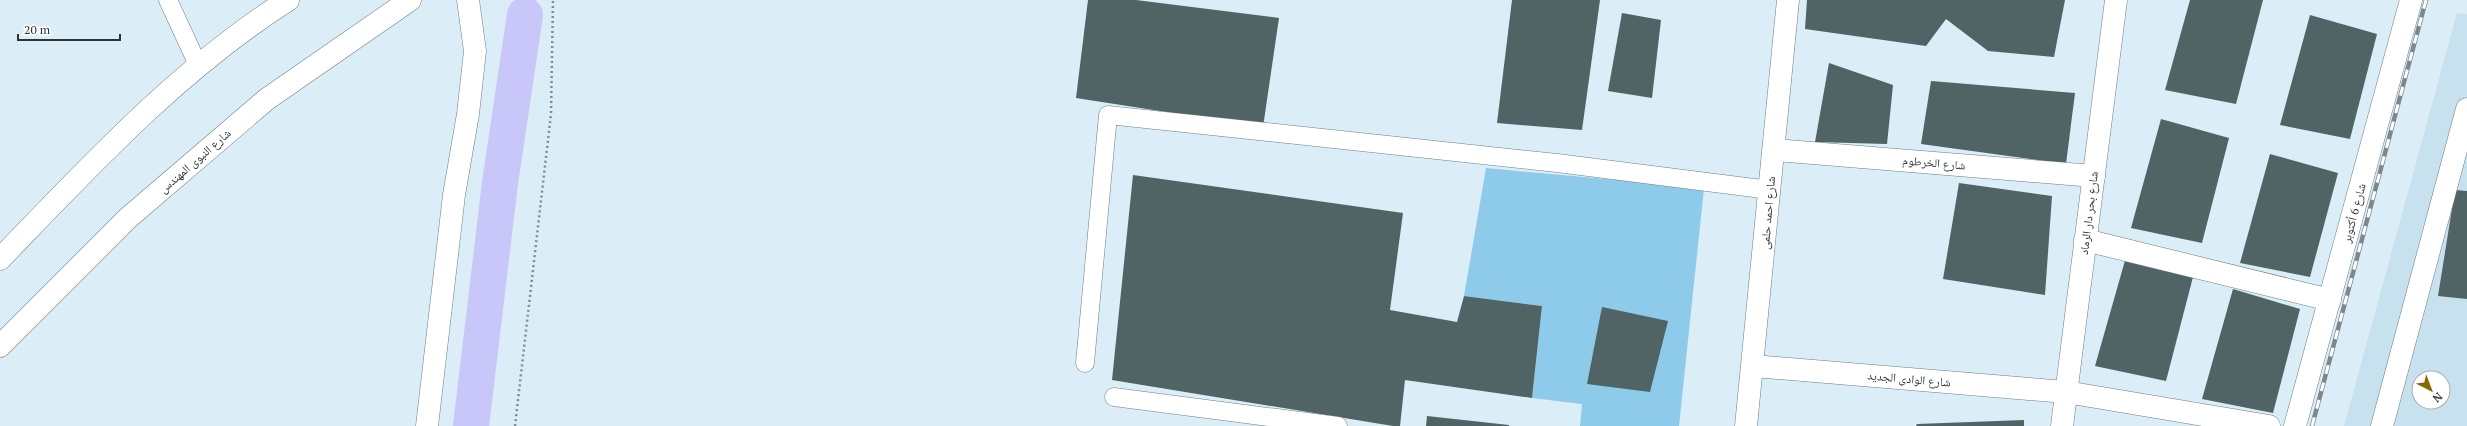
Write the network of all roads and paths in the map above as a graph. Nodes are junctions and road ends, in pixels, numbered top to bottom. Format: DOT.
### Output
graph roads {
  1 [pos="168,0"];
  2 [pos="288,0"];
  3 [pos="410,0"];
  4 [pos="468,0"];
  5 [pos="553,0"];
  6 [pos="1788,0"];
  7 [pos="2116,0"];
  8 [pos="2412,0"];
  9 [pos="198,65"];
  10 [pos="2467,109"];
  11 [pos="1774,150"];
  12 [pos="2094,176"];
  13 [pos="1770,190"];
  14 [pos="2085,240"];
  15 [pos="0,259"];
  16 [pos="2330,300"];
  17 [pos="0,346"];
  18 [pos="1085,363"];
  19 [pos="1753,366"];
  20 [pos="2066,392"];
  21 [pos="1114,397"];
  22 [pos="427,426"];
  23 [pos="515,426"];
  24 [pos="1338,426"];
  25 [pos="1746,426"];
  26 [pos="2062,426"];
  27 [pos="2269,426"];
  28 [pos="2295,426"];
  29 [pos="2382,426"];
  1 -- 9 [label="lane"];
  2 -- 9 [label="street"];
  3 -- 17 [label="street, شارع النبوى المهندس"];
  4 -- 22 [label="street"];
  5 -- 23 [label="path"];
  6 -- 11 [label="street, شارع احمد حلمى"];
  7 -- 12 [label="street, شارع بحر دار الرماد"];
  8 -- 16 [label="street, شارع 6 أكتوبر"];
  9 -- 15 [label="street"];
  10 -- 29 [label="street"];
  11 -- 12 [label="street, شارع الخرطوم"];
  11 -- 13 [label="street, شارع احمد حلمى"];
  12 -- 14 [label="street, شارع بحر دار الرماد"];
  13 -- 18 [label="lane"];
  13 -- 19 [label="street, شارع احمد حلمى"];
  14 -- 16 [label="street"];
  14 -- 20 [label="street, شارع بحر دار الرماد"];
  16 -- 28 [label="street, شارع 6 أكتوبر"];
  19 -- 20 [label="street, شارع الوادى الجديد"];
  19 -- 25 [label="street, شارع احمد حلمى"];
  20 -- 26 [label="street, شارع بحر دار الرماد"];
  20 -- 27 [label="street, شارع الوادى الجديد"];
  21 -- 24 [label="lane"];
}
